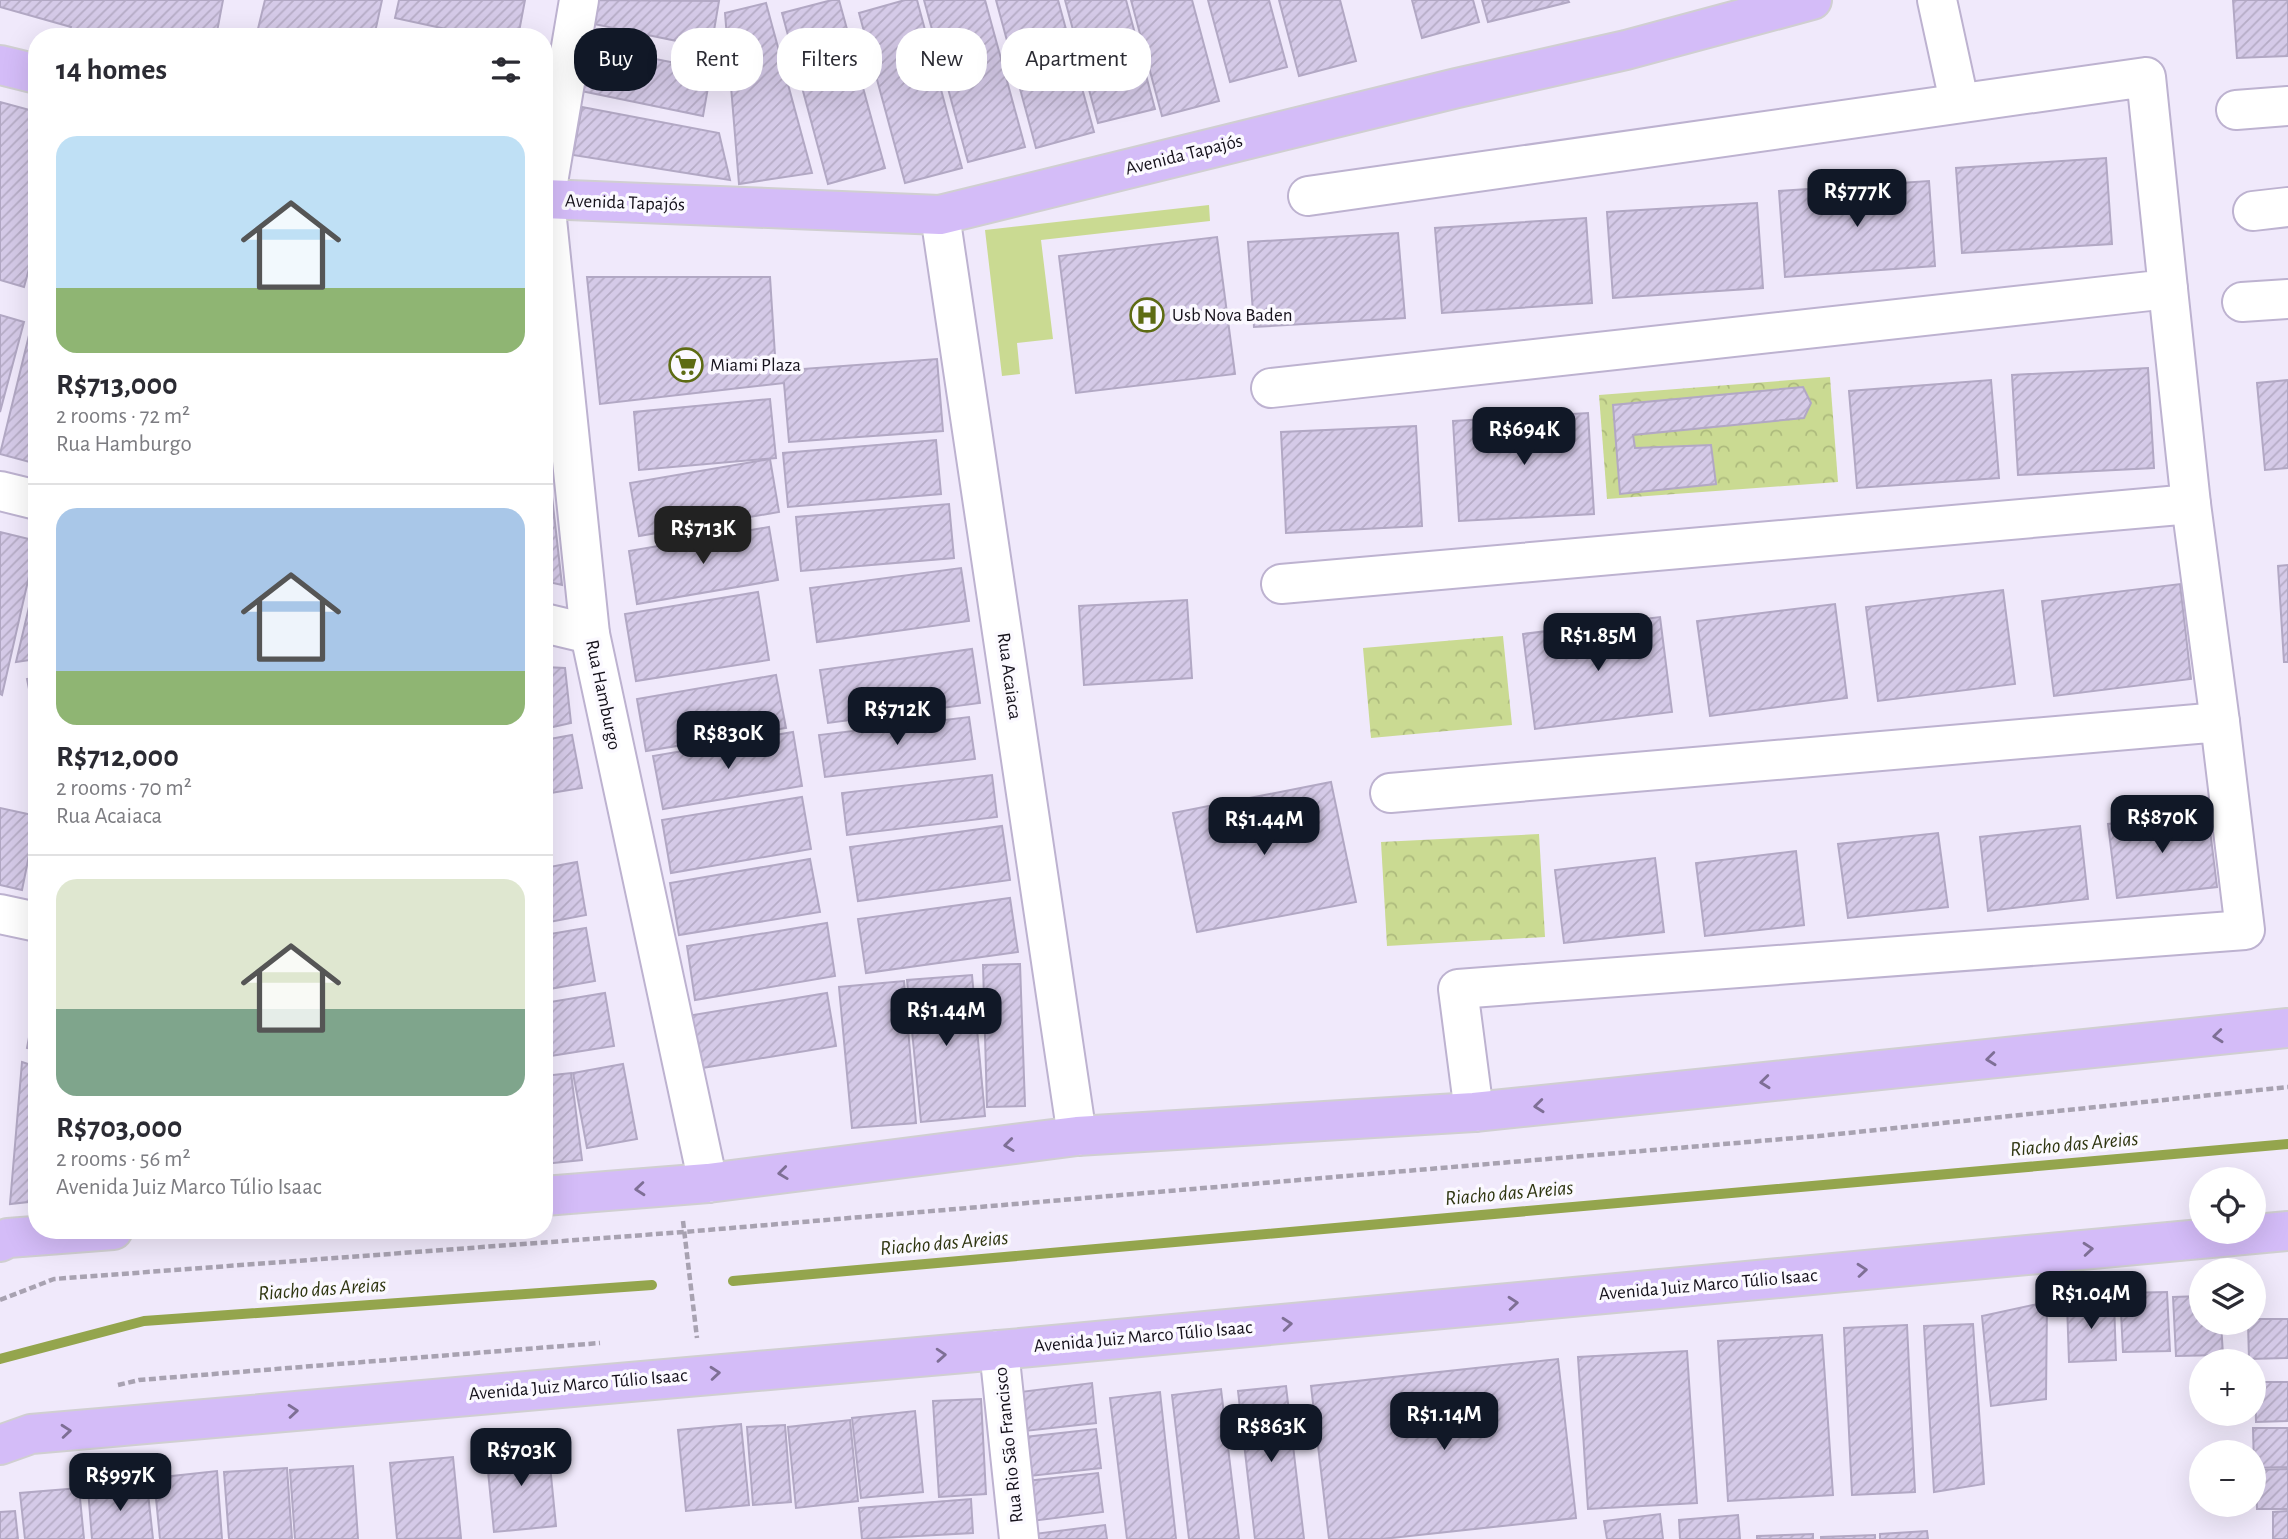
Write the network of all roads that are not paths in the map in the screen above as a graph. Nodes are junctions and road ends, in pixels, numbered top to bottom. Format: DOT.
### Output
graph roads {
  1 [pos="579,0"];
  2 [pos="1937,0"];
  3 [pos="1794,2"];
  4 [pos="0,65"];
  5 [pos="28,72"];
  6 [pos="1959,101"];
  7 [pos="2288,106"];
  8 [pos="2236,110"];
  9 [pos="553,152"];
  10 [pos="1308,196"];
  11 [pos="553,199"];
  12 [pos="940,215"];
  13 [pos="553,276"];
  14 [pos="2168,289"];
  15 [pos="2288,299"];
  16 [pos="2242,302"];
  17 [pos="1270,388"];
  18 [pos="0,491"];
  19 [pos="28,498"];
  20 [pos="2191,504"];
  21 [pos="1281,584"];
  22 [pos="553,625"];
  23 [pos="590,634"];
  24 [pos="2220,722"];
  25 [pos="1390,793"];
  26 [pos="0,914"];
  27 [pos="28,920"];
  28 [pos="2288,1028"];
  29 [pos="1474,1112"];
  30 [pos="1077,1136"];
  31 [pos="695,1184"];
  32 [pos="553,1195"];
  33 [pos="2288,1231"];
  34 [pos="28,1236"];
  35 [pos="0,1242"];
  36 [pos="999,1350"];
  37 [pos="0,1445"];
  38 [pos="1019,1539"];
  1 -- 9 [label="street, Rua Hamburgo"];
  2 -- 6 [label="street"];
  3 -- 12 [label="main road, Avenida Tapajós"];
  4 -- 5 [label="main road"];
  6 -- 10 [label="street"];
  6 -- 14 [label="street"];
  7 -- 8 [label="street"];
  11 -- 12 [label="main road, Avenida Tapajós"];
  12 -- 30 [label="street, Rua Acaiaca"];
  13 -- 23 [label="street, Rua Hamburgo"];
  14 -- 17 [label="street"];
  14 -- 20 [label="street"];
  15 -- 16 [label="street"];
  18 -- 19 [label="street"];
  20 -- 21 [label="street"];
  20 -- 24 [label="street"];
  22 -- 23 [label="street"];
  23 -- 31 [label="street, Rua Hamburgo"];
  24 -- 25 [label="street"];
  24 -- 29 [label="street"];
  26 -- 27 [label="street"];
  28 -- 29 [label="main road, one-way"];
  29 -- 30 [label="main road"];
  30 -- 31 [label="main road, one-way"];
  31 -- 32 [label="main road, one-way"];
  36 -- 33 [label="main road, Avenida Juiz Marco Túlio Isaac, one-way"];
  34 -- 35 [label="main road"];
  37 -- 36 [label="main road, Avenida Juiz Marco Túlio Isaac, one-way"];
  36 -- 38 [label="street, Rua Rio São Francisco"];
}
